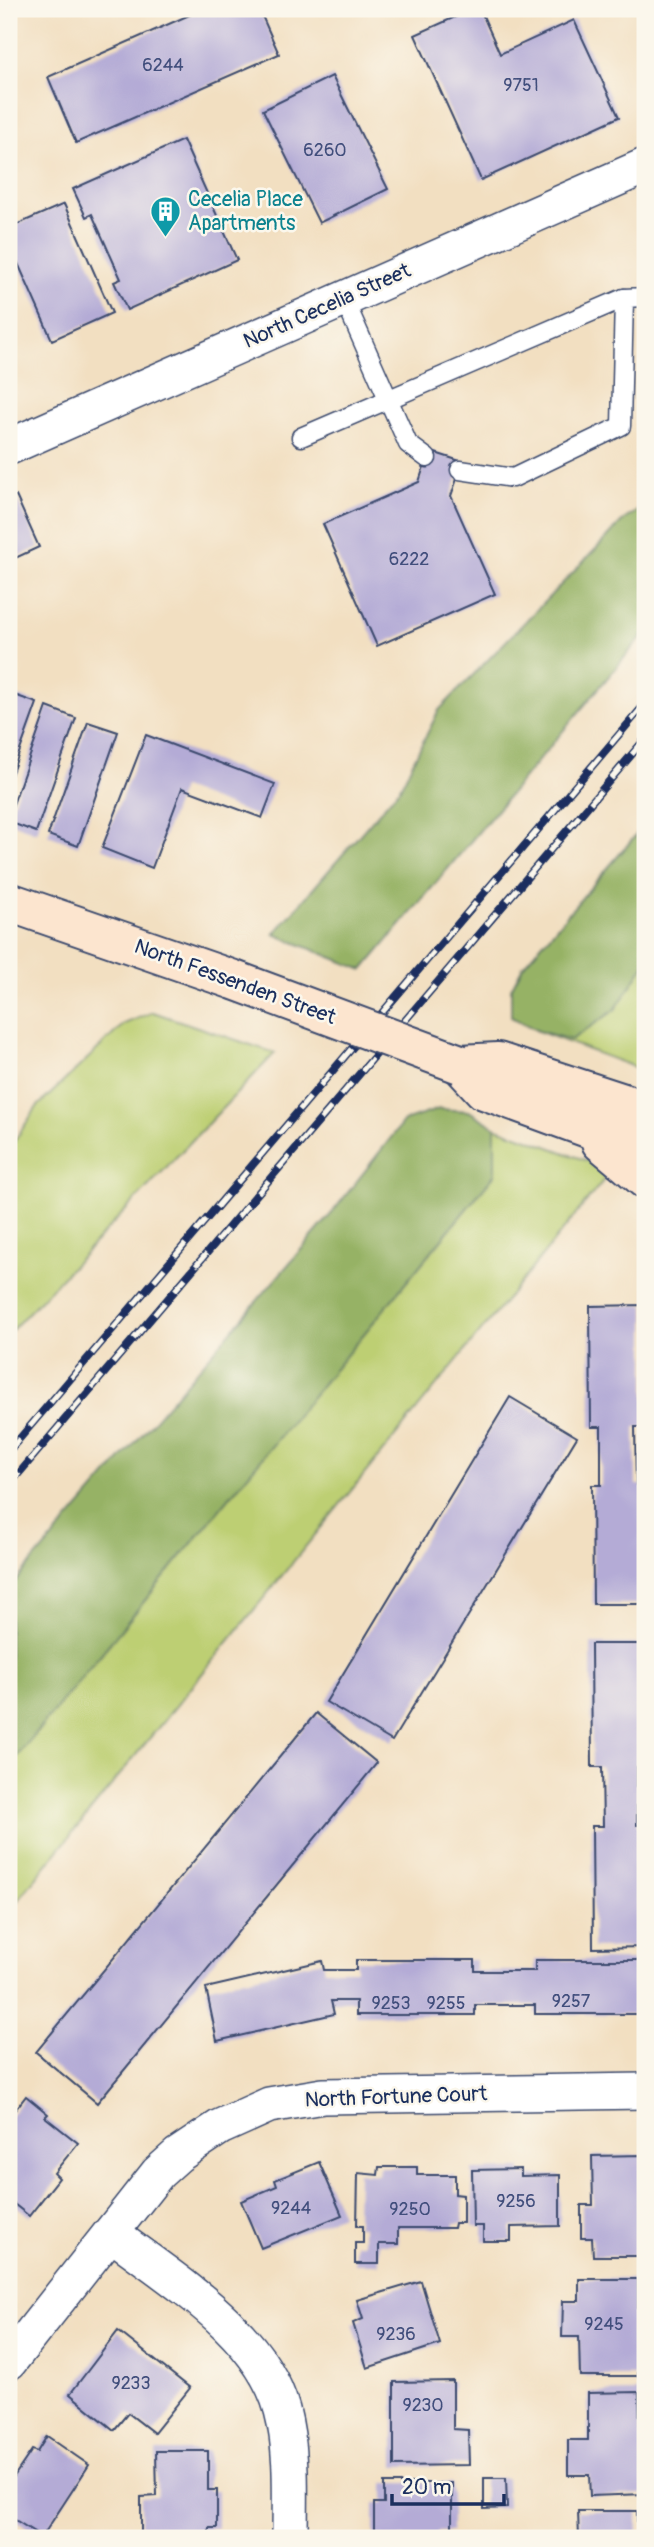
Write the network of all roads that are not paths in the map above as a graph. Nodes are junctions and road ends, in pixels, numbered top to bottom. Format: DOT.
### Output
graph roads {
  1 [pos="645,166"];
  2 [pos="645,297"];
  3 [pos="624,298"];
  4 [pos="344,299"];
  5 [pos="387,398"];
  6 [pos="301,437"];
  7 [pos="9,447"];
  8 [pos="427,458"];
  9 [pos="460,470"];
  10 [pos="9,902"];
  11 [pos="523,1087"];
  12 [pos="645,1110"];
  13 [pos="586,1129"];
  14 [pos="645,1149"];
  15 [pos="645,1178"];
  16 [pos="645,2091"];
  17 [pos="111,2233"];
  18 [pos="9,2362"];
  19 [pos="290,2538"];
  1 -- 4 [label="street, North Cecelia Street"];
  2 -- 3 [label="lane"];
  3 -- 5 [label="lane"];
  3 -- 9 [label="lane"];
  4 -- 5 [label="lane"];
  4 -- 7 [label="street, North Cecelia Street"];
  5 -- 6 [label="lane"];
  5 -- 8 [label="lane"];
  10 -- 11 [label="street, North Fessenden Street, bridge"];
  11 -- 12 [label="street, North Fessenden Street"];
  11 -- 13 [label="street, North Fessenden Street"];
  13 -- 14 [label="street, North Fessenden Street"];
  13 -- 15 [label="street"];
  16 -- 17 [label="street, North Fortune Court"];
  17 -- 18 [label="street, North Fortune Court"];
  17 -- 19 [label="street"];
}
